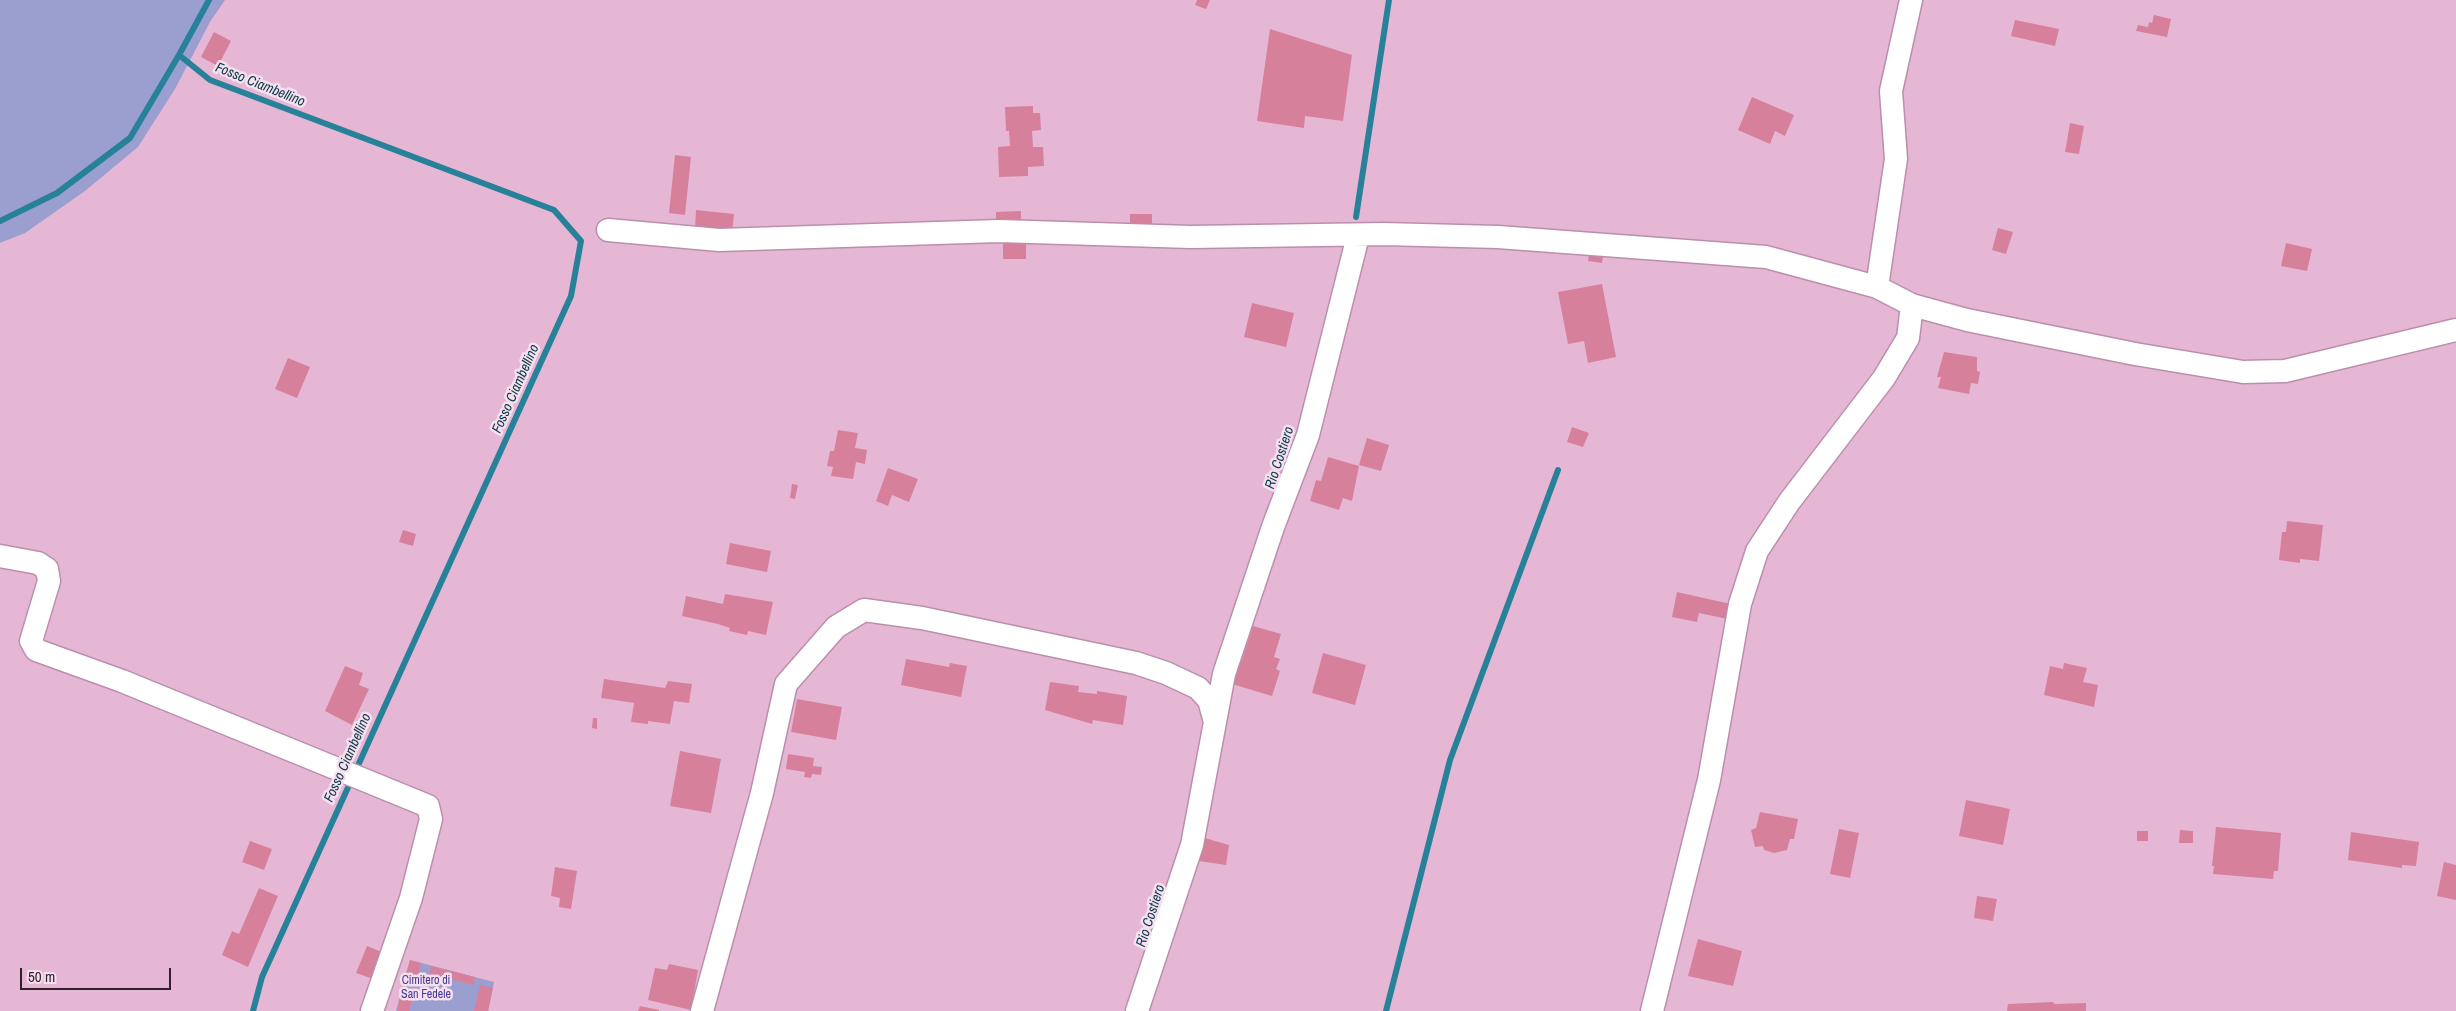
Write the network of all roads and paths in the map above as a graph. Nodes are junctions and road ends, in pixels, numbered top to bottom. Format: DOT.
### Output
graph roads {
  1 [pos="1911,0"];
  2 [pos="608,230"];
  3 [pos="1358,236"];
  4 [pos="1877,287"];
  5 [pos="1912,304"];
  6 [pos="2456,330"];
  7 [pos="0,556"];
  8 [pos="1215,722"];
  9 [pos="372,1011"];
  10 [pos="702,1011"];
  11 [pos="1137,1011"];
  12 [pos="1652,1011"];
  1 -- 4 [label="street"];
  2 -- 3 [label="street"];
  3 -- 4 [label="street"];
  3 -- 8 [label="street"];
  4 -- 5 [label="street"];
  5 -- 6 [label="street"];
  5 -- 12 [label="street"];
  7 -- 9 [label="street"];
  8 -- 10 [label="street"];
  8 -- 11 [label="street"];
}
